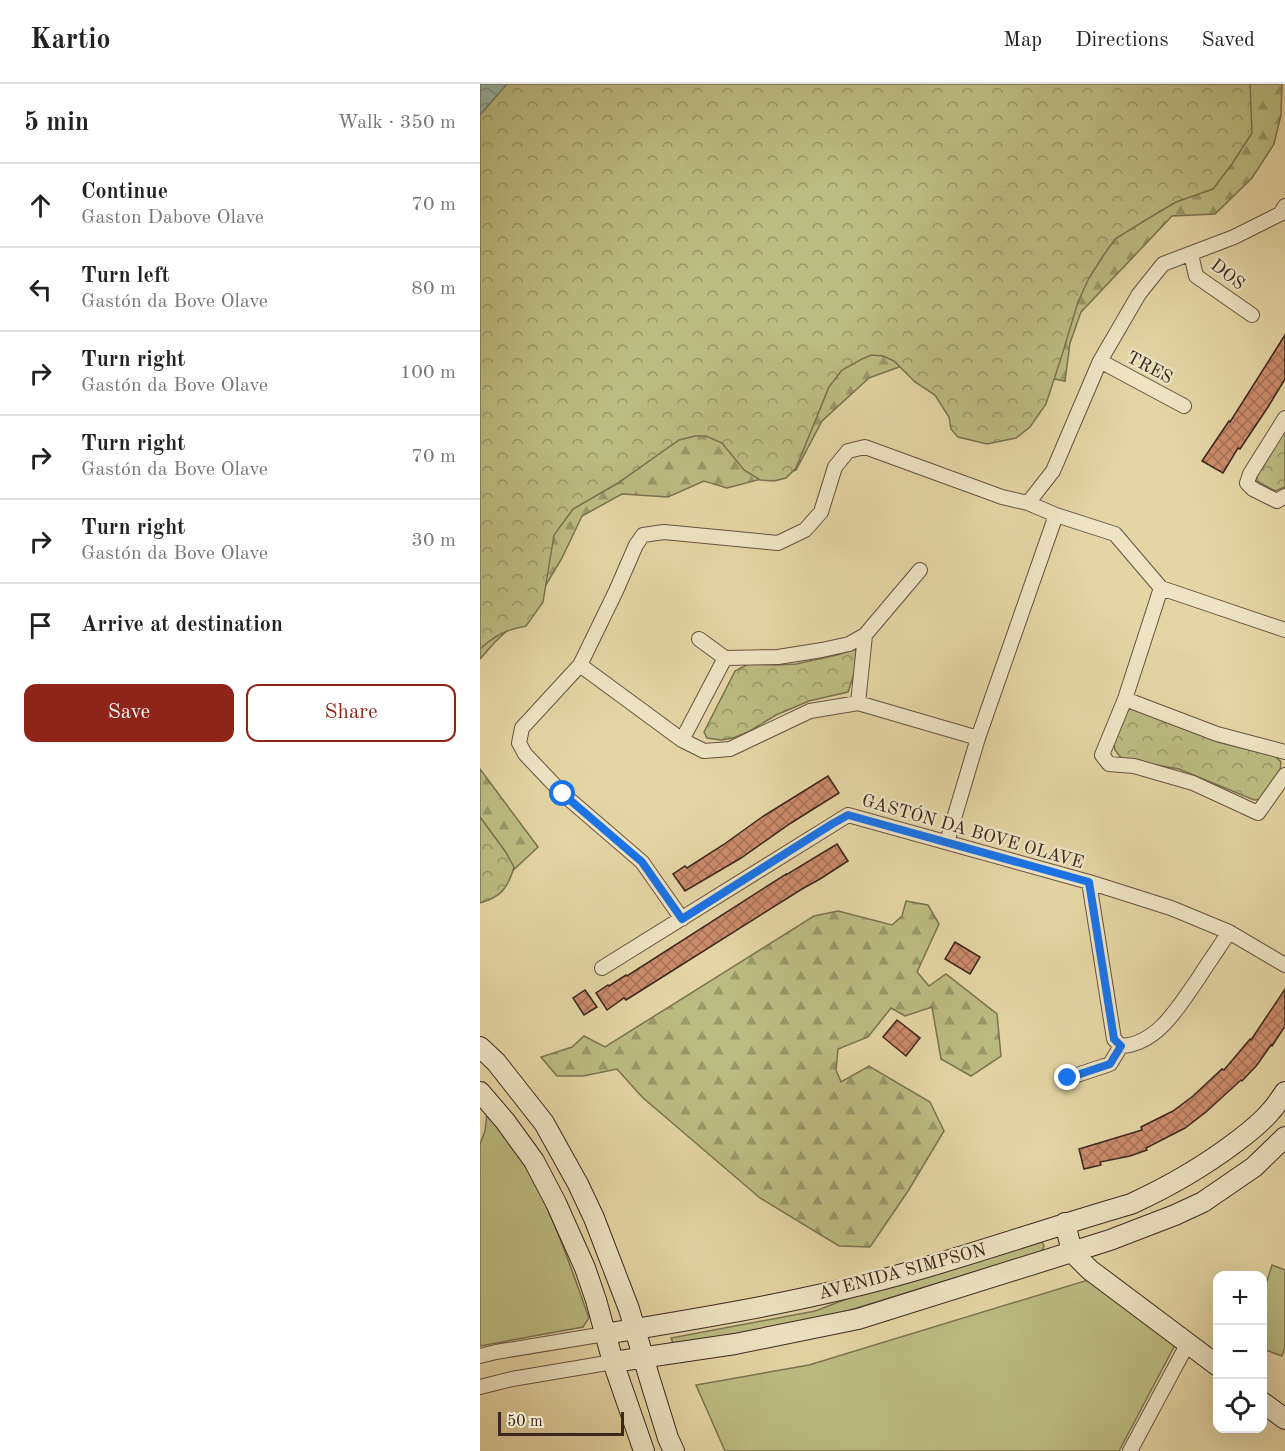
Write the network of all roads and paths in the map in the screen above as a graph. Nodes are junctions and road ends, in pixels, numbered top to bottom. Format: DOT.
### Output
graph roads {
  1 [pos="1285,206"];
  2 [pos="1191,254"];
  3 [pos="1252,315"];
  4 [pos="1100,361"];
  5 [pos="1184,406"];
  6 [pos="1285,418"];
  7 [pos="1285,496"];
  8 [pos="1028,503"];
  9 [pos="1056,515"];
  10 [pos="920,570"];
  11 [pos="1161,588"];
  12 [pos="1285,630"];
  13 [pos="865,634"];
  14 [pos="699,639"];
  15 [pos="725,658"];
  16 [pos="580,665"];
  17 [pos="1125,699"];
  18 [pos="858,703"];
  19 [pos="978,738"];
  20 [pos="682,740"];
  21 [pos="1285,752"];
  22 [pos="1285,775"];
  23 [pos="947,842"];
  24 [pos="1089,882"];
  25 [pos="682,919"];
  26 [pos="1229,932"];
  27 [pos="1285,965"];
  28 [pos="602,968"];
  29 [pos="1121,1046"];
  30 [pos="480,1047"];
  31 [pos="1068,1078"];
  32 [pos="480,1092"];
  33 [pos="1285,1092"];
  34 [pos="1285,1137"];
  35 [pos="1065,1223"];
  36 [pos="1072,1252"];
  37 [pos="636,1329"];
  38 [pos="605,1334"];
  39 [pos="1188,1343"];
  40 [pos="480,1356"];
  41 [pos="643,1357"];
  42 [pos="613,1362"];
  43 [pos="1213,1362"];
  44 [pos="480,1388"];
  45 [pos="1267,1404"];
  46 [pos="1285,1419"];
  47 [pos="644,1451"];
  48 [pos="674,1451"];
  49 [pos="1130,1451"];
  1 -- 2 [label="street"];
  2 -- 3 [label="street, DOS"];
  2 -- 4 [label="street"];
  4 -- 5 [label="street, TRES"];
  4 -- 8 [label="street"];
  6 -- 7 [label="street"];
  8 -- 9 [label="street"];
  8 -- 16 [label="street"];
  9 -- 11 [label="street"];
  9 -- 19 [label="street"];
  10 -- 13 [label="street"];
  11 -- 12 [label="street"];
  11 -- 17 [label="street"];
  13 -- 15 [label="street"];
  13 -- 18 [label="street"];
  14 -- 15 [label="street"];
  15 -- 20 [label="street"];
  16 -- 20 [label="street"];
  16 -- 25 [label="street"];
  17 -- 21 [label="street"];
  17 -- 22 [label="street"];
  18 -- 19 [label="street"];
  18 -- 20 [label="street"];
  19 -- 23 [label="street"];
  23 -- 24 [label="street, GASTÓN DA BOVE OLAVE"];
  23 -- 25 [label="street, GASTÓN DA BOVE OLAVE"];
  24 -- 26 [label="street, GASTÓN DA BOVE OLAVE"];
  24 -- 29 [label="street, GASTÓN DA BOVE OLAVE"];
  25 -- 28 [label="street, GASTÓN DA BOVE OLAVE"];
  26 -- 27 [label="street, GASTÓN DA BOVE OLAVE"];
  26 -- 29 [label="street"];
  29 -- 31 [label="street"];
  30 -- 37 [label="main road"];
  32 -- 38 [label="main road"];
  33 -- 35 [label="main road, AVENIDA SIMPSON"];
  34 -- 36 [label="main road, AVENIDA SIMPSON"];
  35 -- 36 [label="main road"];
  35 -- 37 [label="main road, AVENIDA SIMPSON"];
  36 -- 39 [label="main road"];
  36 -- 41 [label="main road, AVENIDA SIMPSON"];
  37 -- 38 [label="main road, AVENIDA SIMPSON"];
  37 -- 41 [label="main road"];
  38 -- 40 [label="street, AVENIDA SIMPSON"];
  38 -- 42 [label="main road"];
  39 -- 43 [label="main road"];
  39 -- 49 [label="street"];
  41 -- 42 [label="main road, AVENIDA SIMPSON"];
  41 -- 48 [label="main road"];
  42 -- 44 [label="street, AVENIDA SIMPSON"];
  42 -- 47 [label="main road"];
  45 -- 46 [label="main road"];
}
